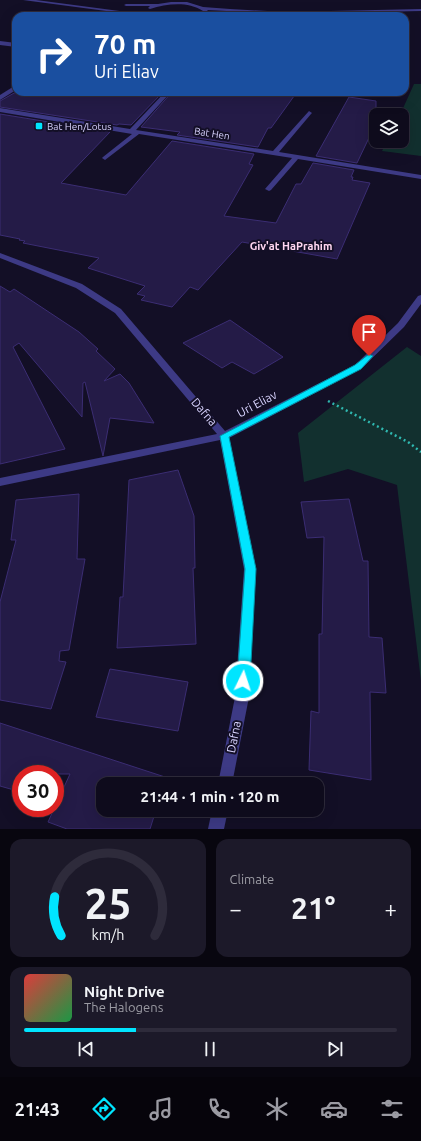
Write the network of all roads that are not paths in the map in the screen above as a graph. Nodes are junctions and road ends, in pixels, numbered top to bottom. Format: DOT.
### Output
graph roads {
  1 [pos="25,0"];
  2 [pos="74,0"];
  3 [pos="82,1"];
  4 [pos="182,1"];
  5 [pos="117,4"];
  6 [pos="156,5"];
  7 [pos="203,8"];
  8 [pos="421,10"];
  9 [pos="124,12"];
  10 [pos="147,12"];
  11 [pos="205,12"];
  12 [pos="409,15"];
  13 [pos="421,15"];
  14 [pos="0,43"];
  15 [pos="12,44"];
  16 [pos="12,90"];
  17 [pos="165,96"];
  18 [pos="0,98"];
  19 [pos="0,110"];
  20 [pos="309,113"];
  21 [pos="135,132"];
  22 [pos="275,153"];
  23 [pos="298,156"];
  24 [pos="105,158"];
  25 [pos="421,177"];
  26 [pos="269,189"];
  27 [pos="0,255"];
  28 [pos="421,298"];
  29 [pos="224,436"];
  30 [pos="0,482"];
  31 [pos="226,777"];
  32 [pos="219,817"];
  33 [pos="216,829"];
  1 -- 9 [label="street"];
  2 -- 3 [label="street"];
  4 -- 6 [label="street"];
  4 -- 7 [label="street"];
  5 -- 6 [label="street"];
  6 -- 10 [label="street"];
  7 -- 8 [label="street"];
  7 -- 11 [label="street"];
  12 -- 13 [label="street"];
  14 -- 15 [label="street"];
  16 -- 18 [label="street"];
  17 -- 21 [label="street"];
  19 -- 21 [label="street, Bat Hen"];
  20 -- 22 [label="street"];
  21 -- 22 [label="street, Bat Hen"];
  21 -- 24 [label="street"];
  22 -- 23 [label="street, Bat Hen"];
  23 -- 25 [label="street, Bat Hen"];
  23 -- 26 [label="street"];
  27 -- 29 [label="street, Dafna"];
  28 -- 29 [label="street, Uri Eliav"];
  29 -- 30 [label="street, Uri Eliav"];
  29 -- 31 [label="street, Dafna"];
  32 -- 33 [label="street"];
}
